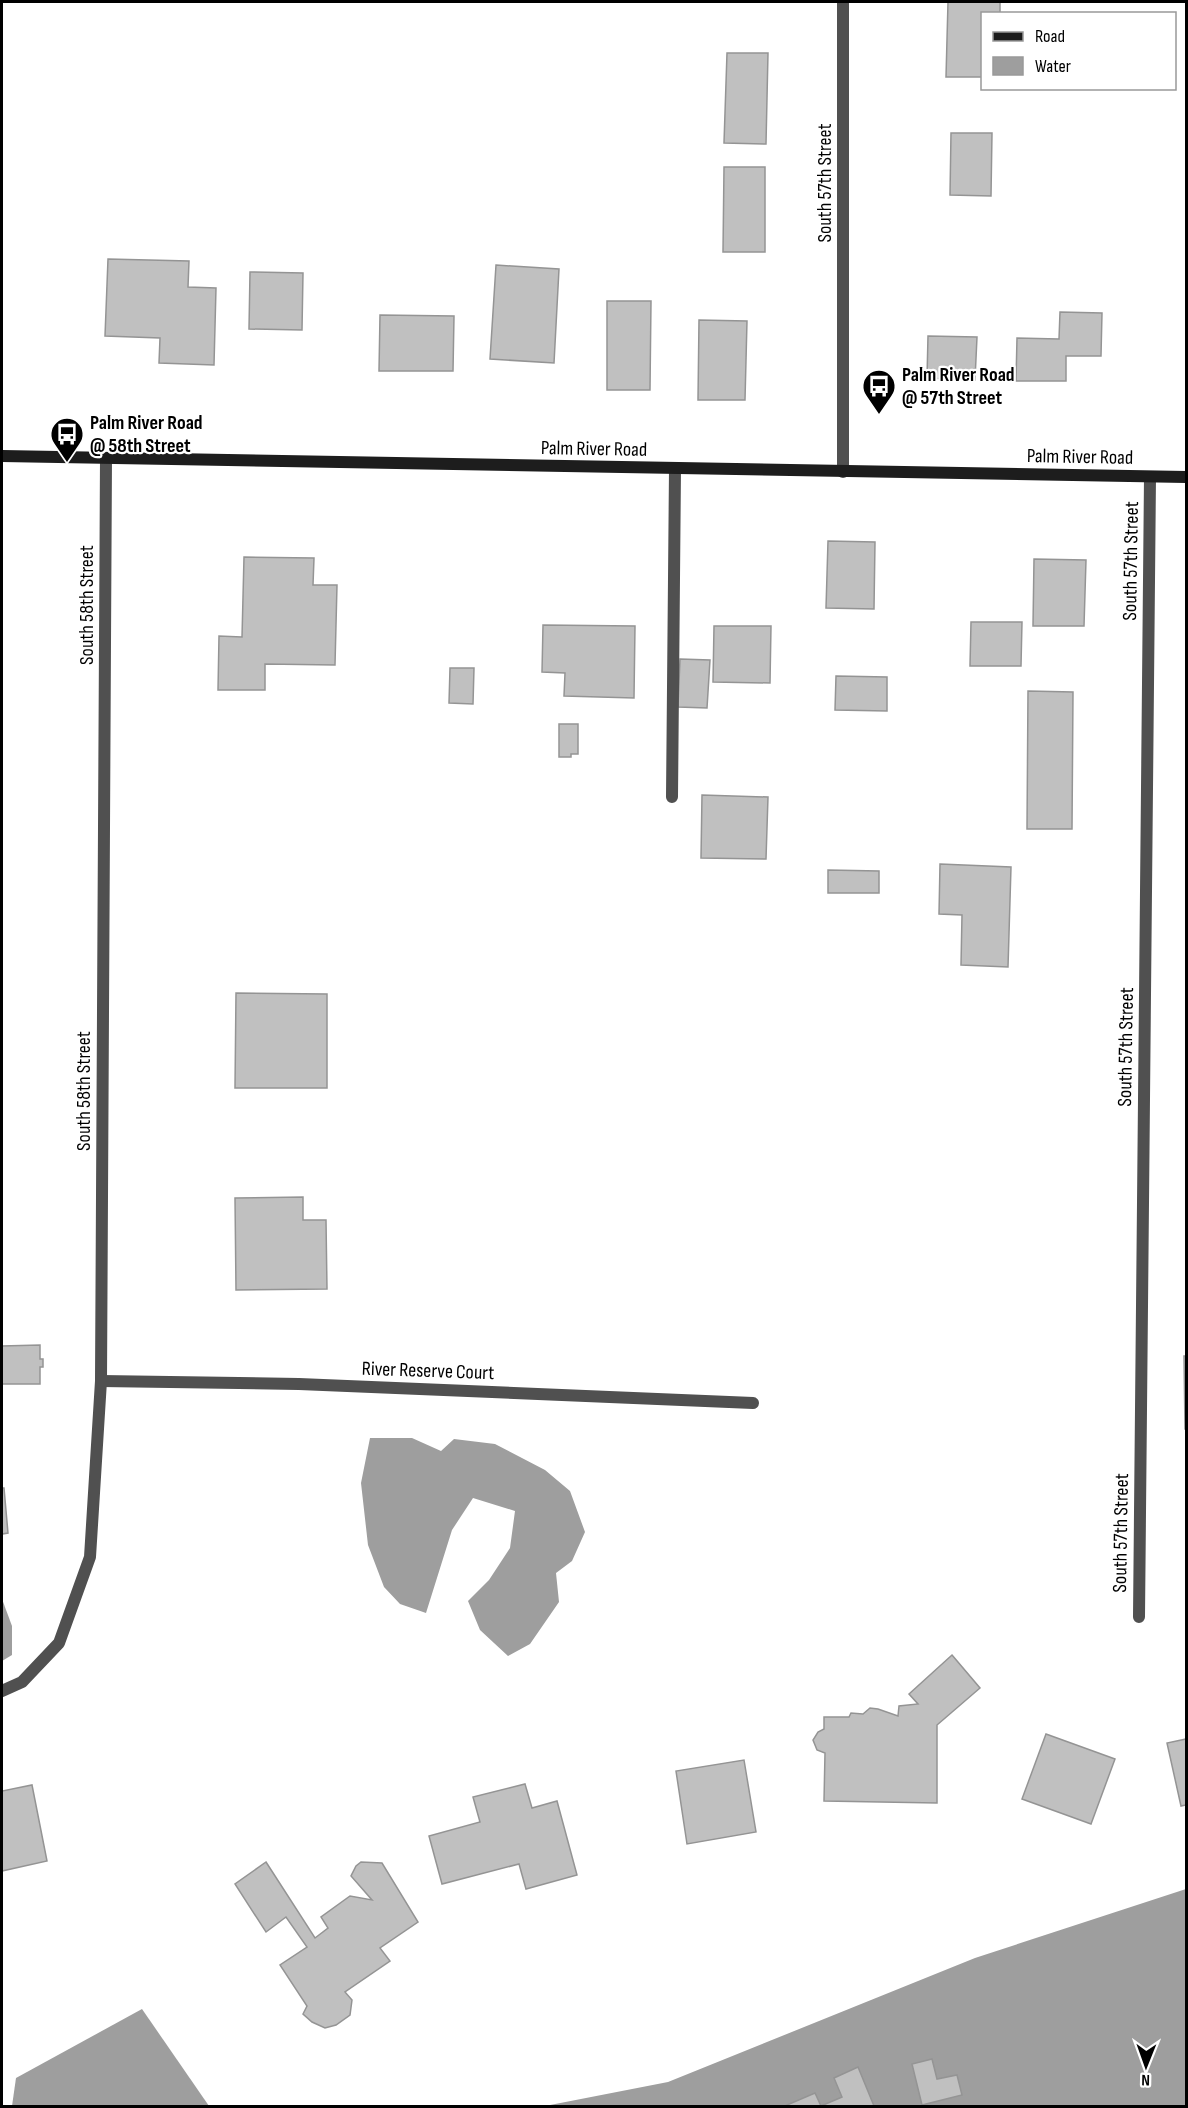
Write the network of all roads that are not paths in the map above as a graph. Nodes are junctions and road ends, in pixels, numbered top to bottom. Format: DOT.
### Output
graph roads {
  1 [pos="843,2"];
  2 [pos="2,456"];
  3 [pos="106,458"];
  4 [pos="675,469"];
  5 [pos="843,472"];
  6 [pos="1150,477"];
  7 [pos="1186,477"];
  8 [pos="672,796"];
  9 [pos="101,1381"];
  10 [pos="753,1403"];
  11 [pos="1139,1617"];
  12 [pos="2,1691"];
  1 -- 5 [label="street, South 57th Street"];
  2 -- 3 [label="street, Palm River Road"];
  3 -- 4 [label="street, Palm River Road"];
  3 -- 9 [label="street, South 58th Street"];
  4 -- 5 [label="street, Palm River Road"];
  4 -- 8 [label="street"];
  5 -- 6 [label="street, Palm River Road"];
  6 -- 7 [label="street, Palm River Road"];
  6 -- 11 [label="street, South 57th Street"];
  9 -- 10 [label="street, River Reserve Court"];
  9 -- 12 [label="street, South 58th Street"];
}
